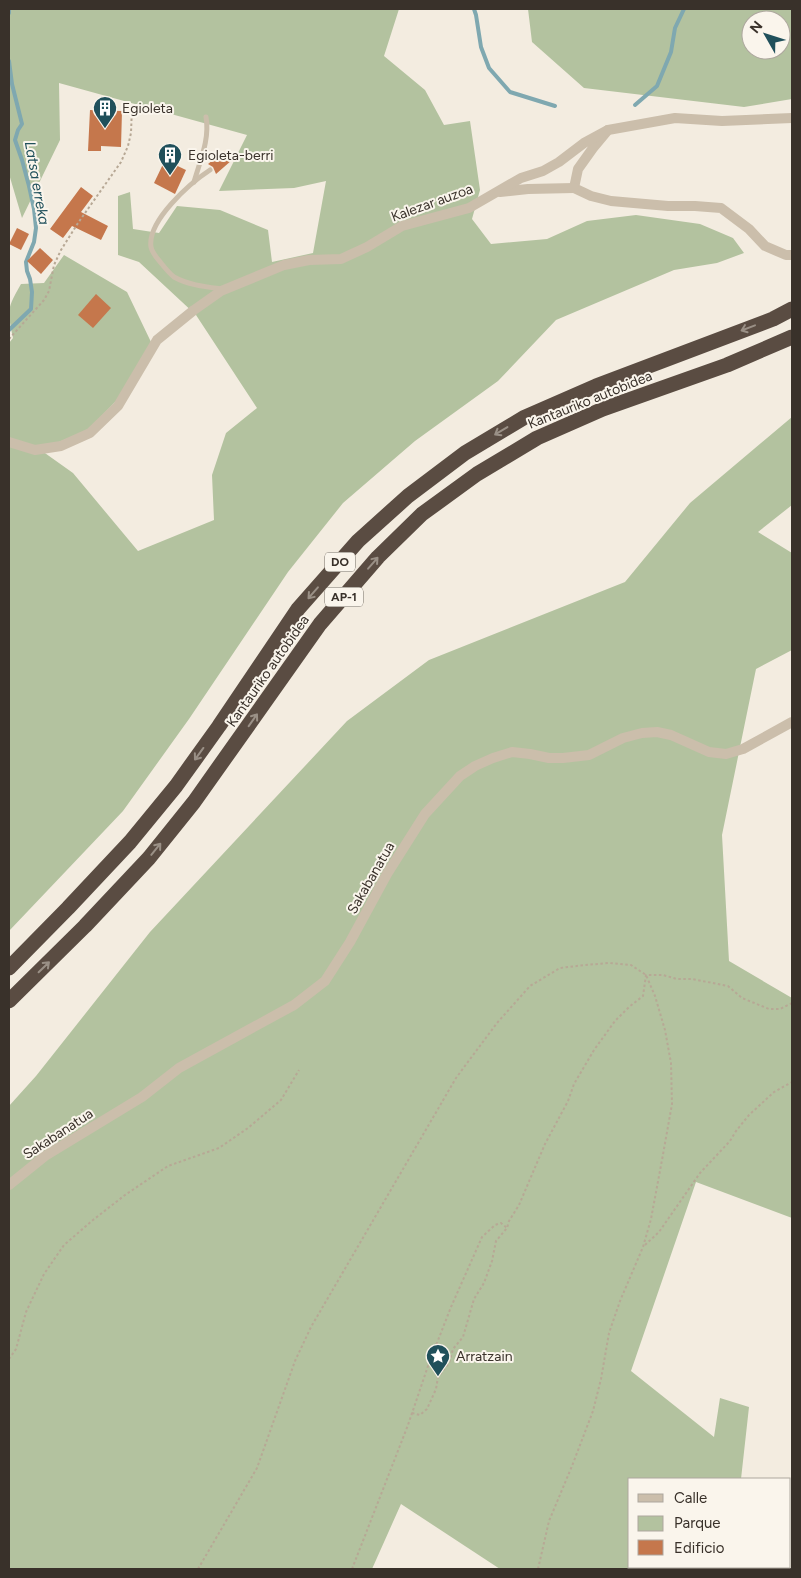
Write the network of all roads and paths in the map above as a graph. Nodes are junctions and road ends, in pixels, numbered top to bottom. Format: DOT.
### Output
graph roads {
  1 [pos="132,107"];
  2 [pos="206,118"];
  3 [pos="792,118"];
  4 [pos="608,130"];
  5 [pos="210,170"];
  6 [pos="194,182"];
  7 [pos="574,188"];
  8 [pos="494,193"];
  9 [pos="792,255"];
  10 [pos="225,289"];
  11 [pos="792,309"];
  12 [pos="792,337"];
  13 [pos="9,339"];
  14 [pos="9,442"];
  15 [pos="792,722"];
  16 [pos="9,968"];
  17 [pos="646,975"];
  18 [pos="9,1001"];
  19 [pos="792,1003"];
  20 [pos="299,1070"];
  21 [pos="792,1082"];
  22 [pos="9,1186"];
  23 [pos="507,1228"];
  24 [pos="643,1247"];
  25 [pos="9,1359"];
  26 [pos="412,1413"];
  27 [pos="198,1569"];
  28 [pos="352,1569"];
  29 [pos="538,1569"];
  1 -- 13 [label="path"];
  2 -- 6 [label="lane"];
  3 -- 4 [label="street, Kalezar auzoa"];
  4 -- 7 [label="street"];
  4 -- 8 [label="street, Kalezar auzoa"];
  5 -- 6 [label="lane"];
  6 -- 10 [label="lane"];
  7 -- 8 [label="street, Kalezar auzoa"];
  7 -- 9 [label="street, Kalezar auzoa"];
  8 -- 10 [label="street, Kalezar auzoa"];
  10 -- 14 [label="street, Kalezar auzoa"];
  11 -- 16 [label="highway, Kantauriko autobidea / DO, one-way"];
  18 -- 12 [label="highway, Kantauriko autobidea / AP-1, one-way"];
  15 -- 22 [label="street, Sakabanatua"];
  17 -- 19 [label="path"];
  17 -- 23 [label="path"];
  17 -- 24 [label="path"];
  17 -- 27 [label="path"];
  20 -- 25 [label="path"];
  21 -- 24 [label="path"];
  23 -- 26 [label="path"];
  23 -- 26 [label="path"];
  24 -- 29 [label="path"];
  26 -- 28 [label="path"];
}
